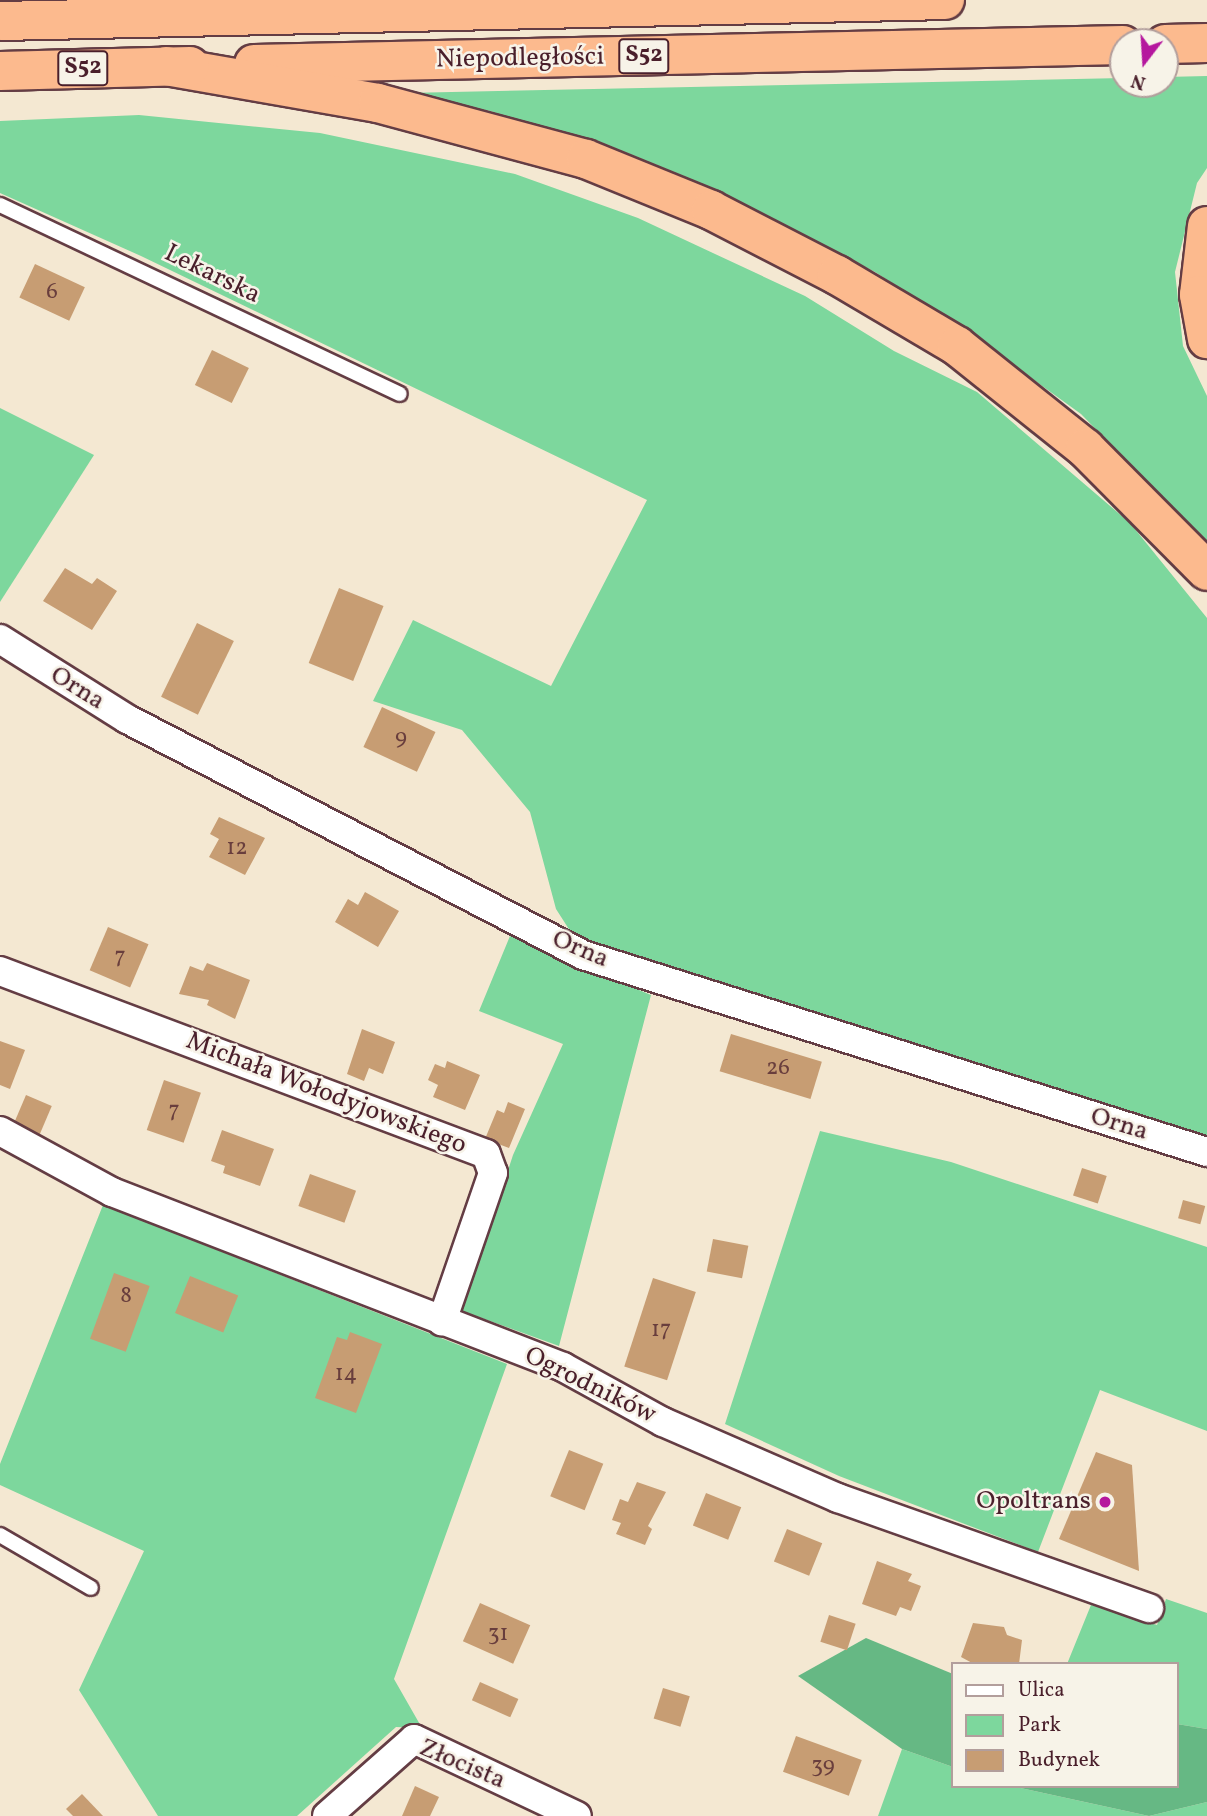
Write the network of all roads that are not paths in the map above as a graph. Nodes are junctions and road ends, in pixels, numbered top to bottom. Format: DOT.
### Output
graph roads {
  1 [pos="331,0"];
  2 [pos="946,0"];
  3 [pos="275,13"];
  4 [pos="0,21"];
  5 [pos="1207,43"];
  6 [pos="1179,44"];
  7 [pos="1109,45"];
  8 [pos="166,66"];
  9 [pos="0,71"];
  10 [pos="0,205"];
  11 [pos="1207,226"];
  12 [pos="1207,339"];
  13 [pos="400,394"];
  14 [pos="1207,571"];
  15 [pos="0,639"];
  16 [pos="0,971"];
  17 [pos="0,1131"];
  18 [pos="1207,1152"];
  19 [pos="442,1321"];
  20 [pos="0,1535"];
  21 [pos="91,1588"];
  22 [pos="1149,1608"];
  23 [pos="327,1816"];
  24 [pos="577,1816"];
  1 -- 3 [label="highway"];
  2 -- 3 [label="highway, Niepodległości / S52"];
  3 -- 4 [label="highway, Niepodległości / S52"];
  5 -- 6 [label="highway"];
  7 -- 8 [label="highway, Niepodległości / S52"];
  8 -- 9 [label="highway, Niepodległości / S52"];
  8 -- 14 [label="highway"];
  10 -- 13 [label="lane, Lekarska"];
  11 -- 12 [label="highway"];
  15 -- 18 [label="street, Orna"];
  16 -- 19 [label="street, Michała Wołodyjowskiego"];
  17 -- 19 [label="street, Ogrodników"];
  19 -- 22 [label="street, Ogrodników"];
  20 -- 21 [label="lane"];
  23 -- 24 [label="street, Złocista"];
}
